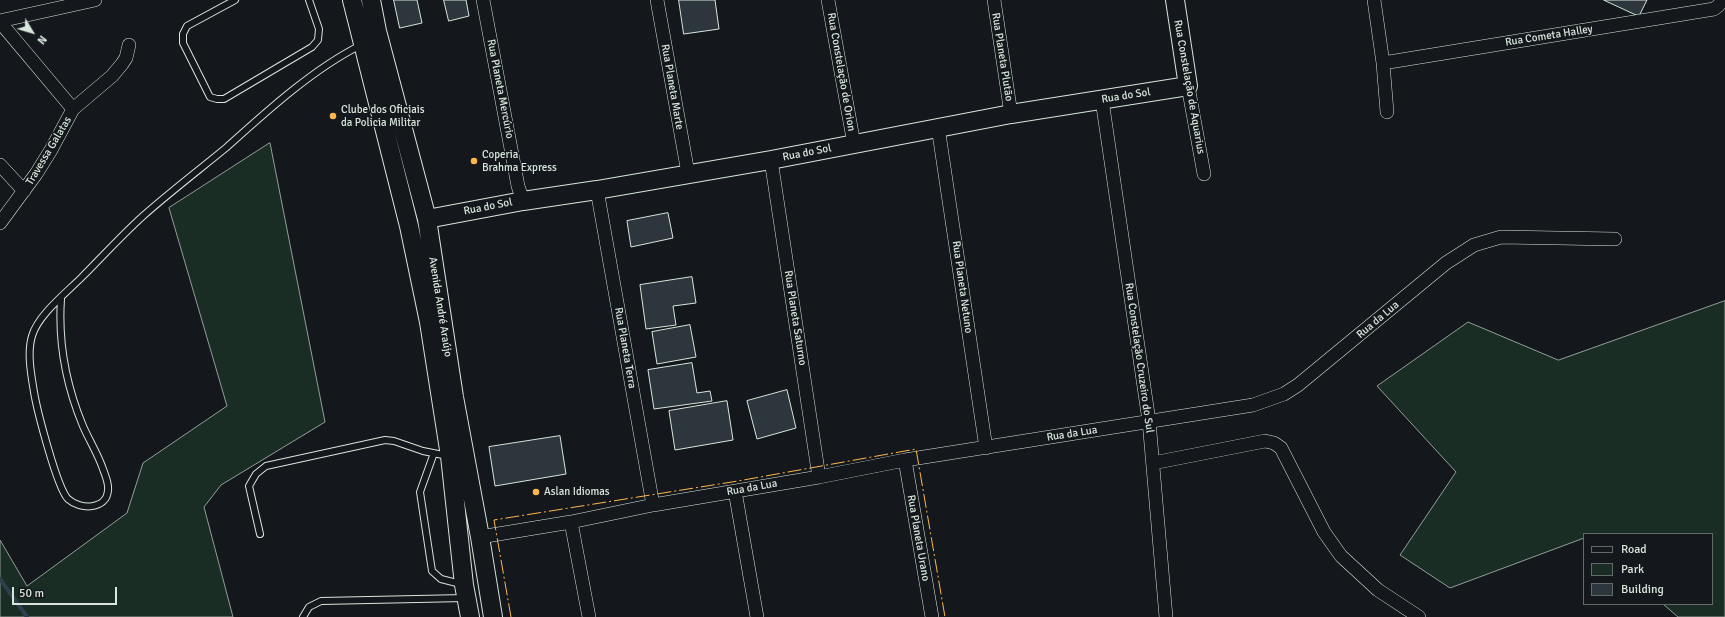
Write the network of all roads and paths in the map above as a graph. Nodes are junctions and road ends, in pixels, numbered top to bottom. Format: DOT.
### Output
graph roads {
  1 [pos="95,0"];
  2 [pos="235,0"];
  3 [pos="309,0"];
  4 [pos="352,0"];
  5 [pos="371,0"];
  6 [pos="483,0"];
  7 [pos="657,0"];
  8 [pos="828,0"];
  9 [pos="994,0"];
  10 [pos="1175,0"];
  11 [pos="1374,0"];
  12 [pos="1718,4"];
  13 [pos="0,22"];
  14 [pos="129,45"];
  15 [pos="363,45"];
  16 [pos="1384,63"];
  17 [pos="1188,86"];
  18 [pos="1102,100"];
  19 [pos="73,109"];
  20 [pos="1387,112"];
  21 [pos="1011,114"];
  22 [pos="938,127"];
  23 [pos="854,144"];
  24 [pos="771,160"];
  25 [pos="0,165"];
  26 [pos="688,173"];
  27 [pos="1204,174"];
  28 [pos="597,190"];
  29 [pos="24,192"];
  30 [pos="523,201"];
  31 [pos="426,219"];
  32 [pos="0,223"];
  33 [pos="1615,239"];
  34 [pos="61,299"];
  35 [pos="1149,421"];
  36 [pos="986,448"];
  37 [pos="442,454"];
  38 [pos="905,460"];
  39 [pos="1153,463"];
  40 [pos="819,477"];
  41 [pos="735,491"];
  42 [pos="653,506"];
  43 [pos="571,522"];
  44 [pos="260,534"];
  45 [pos="480,537"];
  46 [pos="465,591"];
  47 [pos="303,617"];
  48 [pos="470,617"];
  49 [pos="493,617"];
  50 [pos="588,617"];
  51 [pos="756,617"];
  52 [pos="932,617"];
  53 [pos="1166,617"];
  54 [pos="1419,617"];
  1 -- 13 [label="street"];
  2 -- 3 [label="lane"];
  4 -- 15 [label="main road, Avenida André Araújo"];
  5 -- 31 [label="main road, Avenida André Araújo"];
  6 -- 30 [label="street, Rua Planeta Mercúrio"];
  7 -- 26 [label="street, Rua Planeta Marte"];
  8 -- 23 [label="street, Rua Constelação de Orion"];
  9 -- 21 [label="street, Rua Planeta Plutão"];
  10 -- 17 [label="main road, Rua Constelação de Aquarius"];
  11 -- 16 [label="street"];
  12 -- 16 [label="street, Rua Cometa Halley"];
  13 -- 19 [label="street"];
  14 -- 19 [label="street, Travessa Galatas"];
  15 -- 34 [label="lane"];
  15 -- 37 [label="main road, Avenida André Araújo"];
  16 -- 20 [label="street"];
  17 -- 18 [label="main road, Rua do Sol"];
  17 -- 27 [label="street, Rua Constelação de Aquarius"];
  18 -- 21 [label="main road, Rua do Sol"];
  18 -- 35 [label="street, Rua Constelação Cruzeiro do Sul"];
  19 -- 29 [label="street, Travessa Galatas"];
  21 -- 22 [label="main road, Rua do Sol"];
  22 -- 23 [label="main road, Rua do Sol"];
  22 -- 36 [label="street, Rua Planeta Netuno"];
  23 -- 24 [label="main road, Rua do Sol"];
  24 -- 26 [label="main road, Rua do Sol"];
  24 -- 40 [label="street, Rua Planeta Saturno"];
  25 -- 29 [label="street"];
  26 -- 28 [label="main road, Rua do Sol"];
  28 -- 30 [label="main road, Rua do Sol"];
  28 -- 42 [label="street, Rua Planeta Terra"];
  29 -- 32 [label="street, Travessa Galatas"];
  30 -- 31 [label="main road, Rua do Sol"];
  31 -- 45 [label="main road, Avenida André Araújo"];
  33 -- 35 [label="street, Rua da Lua"];
  34 -- 34 [label="lane"];
  35 -- 36 [label="street, Rua da Lua"];
  35 -- 39 [label="street, Rua Constelação Cruzeiro do Sul"];
  36 -- 38 [label="street, Rua da Lua"];
  37 -- 44 [label="lane"];
  37 -- 46 [label="main road, Avenida André Araújo"];
  37 -- 46 [label="lane"];
  38 -- 40 [label="street, Rua da Lua"];
  38 -- 52 [label="street, Rua Planeta Urano"];
  39 -- 53 [label="street, Rua Constelação Cruzeiro do Sul"];
  39 -- 54 [label="street"];
  40 -- 41 [label="street, Rua da Lua"];
  41 -- 42 [label="street, Rua da Lua"];
  41 -- 51 [label="street"];
  42 -- 43 [label="street, Rua da Lua"];
  43 -- 45 [label="street, Rua da Lua"];
  43 -- 50 [label="street"];
  45 -- 49 [label="main road, Avenida André Araújo"];
  46 -- 47 [label="lane"];
  46 -- 48 [label="main road, Avenida André Araújo"];
}
